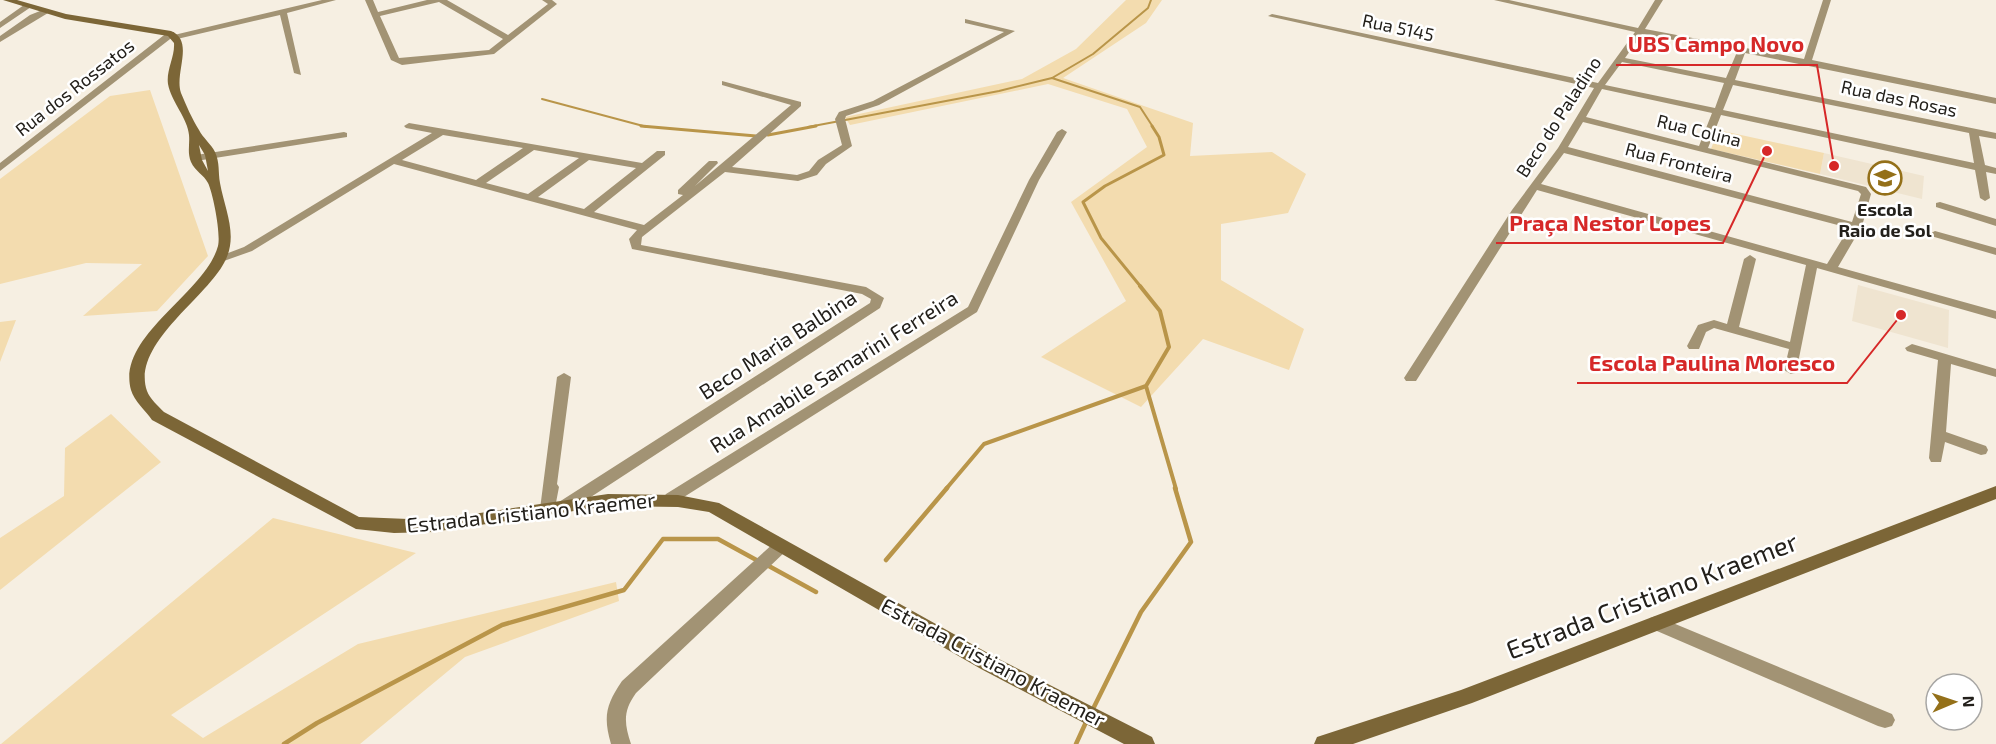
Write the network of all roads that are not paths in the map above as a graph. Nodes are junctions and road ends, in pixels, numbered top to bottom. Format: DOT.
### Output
graph roads {
  1 [pos="7,0"];
  2 [pos="332,0"];
  3 [pos="369,0"];
  4 [pos="436,0"];
  5 [pos="442,0"];
  6 [pos="546,0"];
  7 [pos="1498,0"];
  8 [pos="1659,0"];
  9 [pos="1827,0"];
  10 [pos="27,7"];
  11 [pos="45,12"];
  12 [pos="283,12"];
  13 [pos="375,15"];
  14 [pos="968,21"];
  15 [pos="0,26"];
  16 [pos="1640,31"];
  17 [pos="174,35"];
  18 [pos="509,39"];
  19 [pos="0,40"];
  20 [pos="1390,41"];
  21 [pos="1742,50"];
  22 [pos="1619,59"];
  23 [pos="1807,62"];
  24 [pos="298,73"];
  25 [pos="1730,81"];
  26 [pos="725,82"];
  27 [pos="1600,86"];
  28 [pos="1996,101"];
  29 [pos="1719,111"];
  30 [pos="1581,119"];
  31 [pos="409,126"];
  32 [pos="442,131"];
  33 [pos="1062,132"];
  34 [pos="1974,132"];
  35 [pos="195,134"];
  36 [pos="344,135"];
  37 [pos="1996,136"];
  38 [pos="532,147"];
  39 [pos="1562,149"];
  40 [pos="1703,149"];
  41 [pos="661,153"];
  42 [pos="210,155"];
  43 [pos="588,156"];
  44 [pos="196,158"];
  45 [pos="394,161"];
  46 [pos="644,166"];
  47 [pos="718,166"];
  48 [pos="0,168"];
  49 [pos="1979,168"];
  50 [pos="1996,171"];
  51 [pos="213,180"];
  52 [pos="478,183"];
  53 [pos="1536,186"];
  54 [pos="531,198"];
  55 [pos="1985,198"];
  56 [pos="1940,205"];
  57 [pos="585,213"];
  58 [pos="1996,223"];
  59 [pos="1856,226"];
  60 [pos="644,229"];
  61 [pos="1935,234"];
  62 [pos="1996,252"];
  63 [pos="221,258"];
  64 [pos="1750,259"];
  65 [pos="1812,263"];
  66 [pos="1830,268"];
  67 [pos="1996,315"];
  68 [pos="1732,330"];
  69 [pos="1694,345"];
  70 [pos="1795,347"];
  71 [pos="1912,348"];
  72 [pos="1946,358"];
  73 [pos="1791,370"];
  74 [pos="1996,374"];
  75 [pos="564,377"];
  76 [pos="1411,378"];
  77 [pos="1938,435"];
  78 [pos="1981,450"];
  79 [pos="1936,458"];
  80 [pos="1996,492"];
  81 [pos="671,498"];
  82 [pos="556,507"];
  83 [pos="782,546"];
  84 [pos="1656,623"];
  85 [pos="1885,720"];
  86 [pos="621,744"];
  87 [pos="1144,744"];
  88 [pos="1325,744"];
  1 -- 10 [label="main road"];
  2 -- 12 [label="street"];
  3 -- 13 [label="street"];
  4 -- 13 [label="street"];
  5 -- 18 [label="street"];
  6 -- 18 [label="street"];
  7 -- 16 [label="street"];
  8 -- 16 [label="street, Beco do Paladino"];
  9 -- 23 [label="street"];
  10 -- 11 [label="main road"];
  10 -- 15 [label="street"];
  11 -- 17 [label="main road"];
  11 -- 19 [label="street"];
  12 -- 17 [label="street"];
  12 -- 24 [label="street"];
  13 -- 18 [label="street"];
  14 -- 47 [label="street"];
  16 -- 21 [label="street"];
  16 -- 22 [label="street, Beco do Paladino"];
  17 -- 35 [label="main road"];
  17 -- 48 [label="street, Rua dos Rossatos"];
  20 -- 20 [label="street, Rua 5145"];
  20 -- 27 [label="street, Rua 5145"];
  21 -- 23 [label="street"];
  21 -- 25 [label="street"];
  22 -- 25 [label="street, Rua das Rosas"];
  22 -- 27 [label="street, Beco do Paladino"];
  23 -- 28 [label="street"];
  25 -- 29 [label="street"];
  25 -- 34 [label="street, Rua das Rosas"];
  26 -- 47 [label="street"];
  27 -- 29 [label="street, Rua 5145"];
  27 -- 30 [label="street, Beco do Paladino"];
  29 -- 40 [label="street"];
  29 -- 49 [label="street, Rua 5145"];
  30 -- 39 [label="street, Beco do Paladino"];
  30 -- 40 [label="street, Rua Colina"];
  31 -- 32 [label="street"];
  32 -- 38 [label="street"];
  32 -- 45 [label="street"];
  33 -- 81 [label="street, Rua Amabile Samarini Ferreira"];
  34 -- 37 [label="street, Rua das Rosas"];
  34 -- 49 [label="street"];
  35 -- 42 [label="main road"];
  35 -- 44 [label="main road"];
  36 -- 42 [label="street"];
  38 -- 43 [label="street"];
  38 -- 52 [label="street"];
  39 -- 53 [label="street, Beco do Paladino"];
  39 -- 59 [label="street, Rua Fronteira"];
  40 -- 59 [label="street, Rua Colina"];
  41 -- 46 [label="street"];
  42 -- 44 [label="street"];
  42 -- 51 [label="main road"];
  43 -- 46 [label="street"];
  43 -- 54 [label="street"];
  44 -- 51 [label="main road"];
  45 -- 52 [label="street"];
  45 -- 63 [label="street"];
  46 -- 57 [label="street"];
  47 -- 60 [label="street"];
  49 -- 50 [label="street, Rua 5145"];
  49 -- 55 [label="street"];
  51 -- 63 [label="main road"];
  52 -- 54 [label="street"];
  53 -- 65 [label="street"];
  53 -- 76 [label="street, Beco do Paladino"];
  54 -- 57 [label="street"];
  56 -- 58 [label="street"];
  57 -- 60 [label="street"];
  59 -- 66 [label="street, Rua Colina"];
  60 -- 82 [label="street, Beco Maria Balbina"];
  61 -- 62 [label="street"];
  63 -- 82 [label="main road, Estrada Cristiano Kraemer"];
  64 -- 68 [label="street"];
  65 -- 66 [label="street"];
  65 -- 70 [label="street"];
  66 -- 67 [label="street"];
  68 -- 69 [label="street"];
  68 -- 70 [label="street"];
  70 -- 73 [label="street"];
  71 -- 72 [label="street"];
  72 -- 74 [label="street"];
  72 -- 77 [label="street"];
  75 -- 82 [label="street"];
  77 -- 78 [label="street"];
  77 -- 79 [label="street"];
  80 -- 84 [label="main road, Estrada Cristiano Kraemer"];
  81 -- 82 [label="main road, Estrada Cristiano Kraemer"];
  81 -- 83 [label="main road, Estrada Cristiano Kraemer"];
  83 -- 86 [label="street"];
  83 -- 87 [label="main road, Estrada Cristiano Kraemer"];
  84 -- 85 [label="street"];
  84 -- 88 [label="main road, Estrada Cristiano Kraemer"];
}
